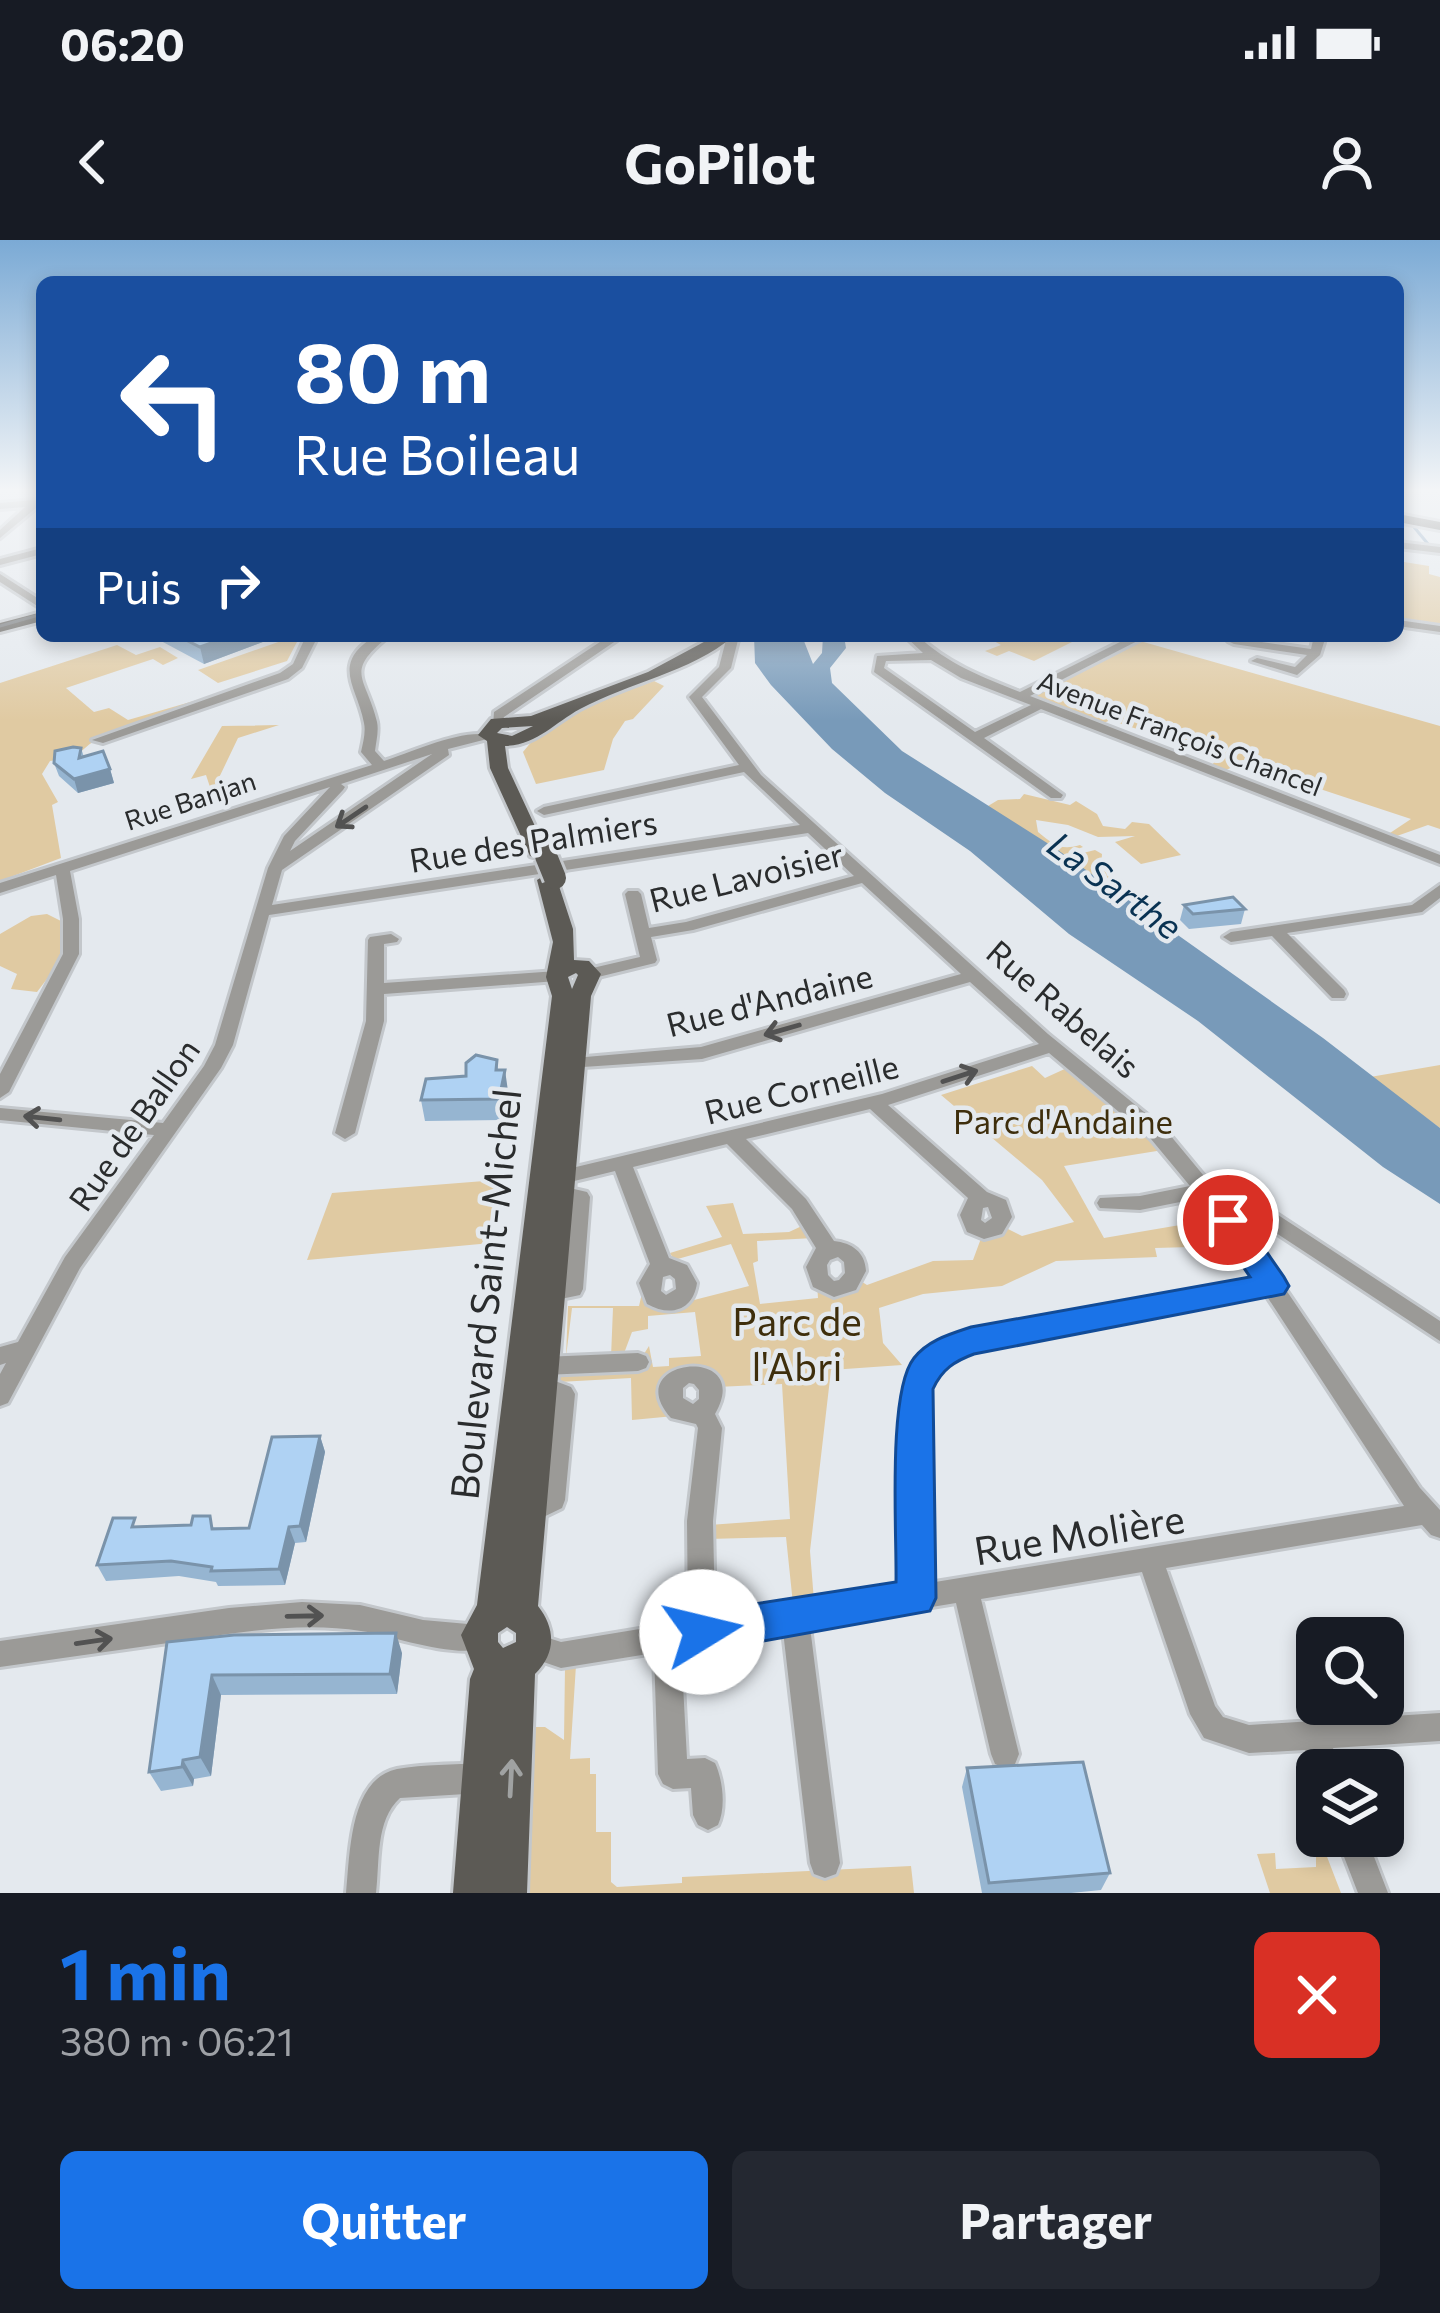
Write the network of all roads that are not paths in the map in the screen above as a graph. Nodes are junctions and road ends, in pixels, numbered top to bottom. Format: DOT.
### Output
graph roads {
  1 [pos="0,577"];
  2 [pos="14,586"];
  3 [pos="0,590"];
  4 [pos="36,606"];
  5 [pos="36,613"];
  6 [pos="1404,624"];
  7 [pos="0,625"];
  8 [pos="1440,629"];
  9 [pos="309,642"];
  10 [pos="374,642"];
  11 [pos="610,642"];
  12 [pos="718,642"];
  13 [pos="729,642"];
  14 [pos="918,642"];
  15 [pos="1129,642"];
  16 [pos="1241,642"];
  17 [pos="1319,642"];
  18 [pos="1316,653"];
  19 [pos="933,656"];
  20 [pos="1257,661"];
  21 [pos="1019,697"];
  22 [pos="1040,705"];
  23 [pos="507,728"];
  24 [pos="975,737"];
  25 [pos="98,740"];
  26 [pos="446,742"];
  27 [pos="379,764"];
  28 [pos="747,767"];
  29 [pos="338,788"];
  30 [pos="1056,795"];
  31 [pos="544,811"];
  32 [pos="811,828"];
  33 [pos="1440,860"];
  34 [pos="62,868"];
  35 [pos="275,868"];
  36 [pos="866,877"];
  37 [pos="0,887"];
  38 [pos="1440,890"];
  39 [pos="634,894"];
  40 [pos="264,911"];
  41 [pos="1276,931"];
  42 [pos="641,934"];
  43 [pos="1231,937"];
  44 [pos="392,939"];
  45 [pos="572,975"];
  46 [pos="976,975"];
  47 [pos="377,988"];
  48 [pos="1338,994"];
  49 [pos="1052,1046"];
  50 [pos="574,1064"];
  51 [pos="0,1092"];
  52 [pos="873,1102"];
  53 [pos="0,1114"];
  54 [pos="168,1130"];
  55 [pos="345,1132"];
  56 [pos="732,1137"];
  57 [pos="622,1163"];
  58 [pos="561,1185"];
  59 [pos="1205,1190"];
  60 [pos="985,1201"];
  61 [pos="1106,1203"];
  62 [pos="1223,1213"];
  63 [pos="830,1252"];
  64 [pos="663,1269"];
  65 [pos="1273,1286"];
  66 [pos="1440,1332"];
  67 [pos="24,1349"];
  68 [pos="0,1356"];
  69 [pos="638,1362"];
  70 [pos="543,1376"];
  71 [pos="1,1393"];
  72 [pos="701,1411"];
  73 [pos="1432,1521"];
  74 [pos="1151,1561"];
  75 [pos="966,1590"];
  76 [pos="916,1598"];
  77 [pos="795,1617"];
  78 [pos="702,1632"];
  79 [pos="667,1638"];
  80 [pos="506,1640"];
  81 [pos="0,1654"];
  82 [pos="1440,1726"];
  83 [pos="1314,1735"];
  84 [pos="1319,1749"];
  85 [pos="1006,1754"];
  86 [pos="482,1778"];
  87 [pos="708,1815"];
  88 [pos="1359,1857"];
  89 [pos="825,1864"];
  90 [pos="361,1893"];
  91 [pos="474,1893"];
  92 [pos="506,1893"];
  93 [pos="1372,1893"];
  1 -- 2 [label="street"];
  2 -- 3 [label="street"];
  2 -- 4 [label="street"];
  5 -- 7 [label="main road"];
  6 -- 8 [label="street"];
  9 -- 25 [label="street"];
  10 -- 27 [label="street"];
  11 -- 23 [label="street"];
  12 -- 23 [label="main road"];
  13 -- 28 [label="street, Rue Rabelais"];
  14 -- 19 [label="street, Avenue François Chancel"];
  15 -- 21 [label="street"];
  16 -- 18 [label="street"];
  17 -- 18 [label="street"];
  18 -- 20 [label="street"];
  19 -- 21 [label="street, Avenue François Chancel"];
  19 -- 24 [label="street"];
  21 -- 22 [label="street, Avenue François Chancel"];
  22 -- 24 [label="street"];
  22 -- 33 [label="street, Avenue François Chancel"];
  23 -- 26 [label="street, Rue Banjan"];
  23 -- 45 [label="main road, Boulevard Saint-Michel, bridge"];
  24 -- 30 [label="street"];
  26 -- 27 [label="street, Rue Banjan"];
  26 -- 35 [label="street, one-way"];
  27 -- 34 [label="street, Rue Banjan"];
  28 -- 31 [label="street"];
  28 -- 32 [label="street, Rue Rabelais"];
  29 -- 35 [label="street, Rue de Ballon"];
  32 -- 36 [label="street, Rue Rabelais"];
  32 -- 40 [label="street, Rue des Palmiers"];
  34 -- 37 [label="street, Rue Banjan"];
  34 -- 51 [label="street"];
  35 -- 40 [label="street, Rue de Ballon"];
  36 -- 42 [label="street, Rue Lavoisier"];
  36 -- 46 [label="street, Rue Rabelais"];
  38 -- 41 [label="street"];
  39 -- 42 [label="street, Rue Lavoisier"];
  40 -- 54 [label="street, Rue de Ballon"];
  41 -- 43 [label="street"];
  41 -- 48 [label="street"];
  42 -- 45 [label="street, Rue Lavoisier"];
  44 -- 47 [label="street"];
  45 -- 47 [label="street"];
  45 -- 50 [label="main road, Boulevard Saint-Michel"];
  45 -- 80 [label="main road, Boulevard Saint-Michel"];
  46 -- 49 [label="street, Rue Rabelais"];
  46 -- 50 [label="street, Rue d'Andaine, one-way"];
  47 -- 55 [label="street"];
  52 -- 49 [label="street, Rue Corneille, one-way"];
  49 -- 59 [label="street, Rue Rabelais"];
  50 -- 58 [label="main road, Boulevard Saint-Michel"];
  52 -- 56 [label="street, Rue Corneille"];
  52 -- 60 [label="street"];
  54 -- 53 [label="street, one-way"];
  54 -- 67 [label="street, Rue de Ballon"];
  56 -- 57 [label="street, Rue Corneille"];
  56 -- 63 [label="street"];
  57 -- 58 [label="street, Rue Corneille"];
  57 -- 64 [label="street"];
  58 -- 70 [label="main road, Boulevard Saint-Michel"];
  59 -- 61 [label="street"];
  59 -- 62 [label="street, Rue Rabelais"];
  62 -- 65 [label="street, Rue Rabelais"];
  62 -- 66 [label="street"];
  65 -- 73 [label="street, Rue Rabelais"];
  65 -- 76 [label="street"];
  67 -- 68 [label="street"];
  67 -- 71 [label="street, Rue de Ballon"];
  69 -- 70 [label="street"];
  70 -- 80 [label="main road, Boulevard Saint-Michel"];
  72 -- 78 [label="street"];
  73 -- 74 [label="street, Rue Molière"];
  74 -- 75 [label="street, Rue Molière"];
  74 -- 83 [label="street"];
  75 -- 76 [label="street, Rue Molière"];
  75 -- 85 [label="street"];
  76 -- 77 [label="street, Rue Molière"];
  77 -- 78 [label="street, Rue Molière"];
  77 -- 89 [label="street"];
  78 -- 79 [label="street, Rue Molière"];
  79 -- 80 [label="street, Rue Molière"];
  79 -- 87 [label="street"];
  81 -- 80 [label="street, Rue Molière, one-way"];
  80 -- 86 [label="main road, Boulevard Saint-Michel"];
  92 -- 80 [label="main road, Boulevard Saint-Michel, one-way"];
  82 -- 83 [label="street"];
  83 -- 84 [label="street"];
  86 -- 90 [label="street"];
  86 -- 91 [label="main road, Boulevard Saint-Michel"];
  88 -- 93 [label="street"];
}
